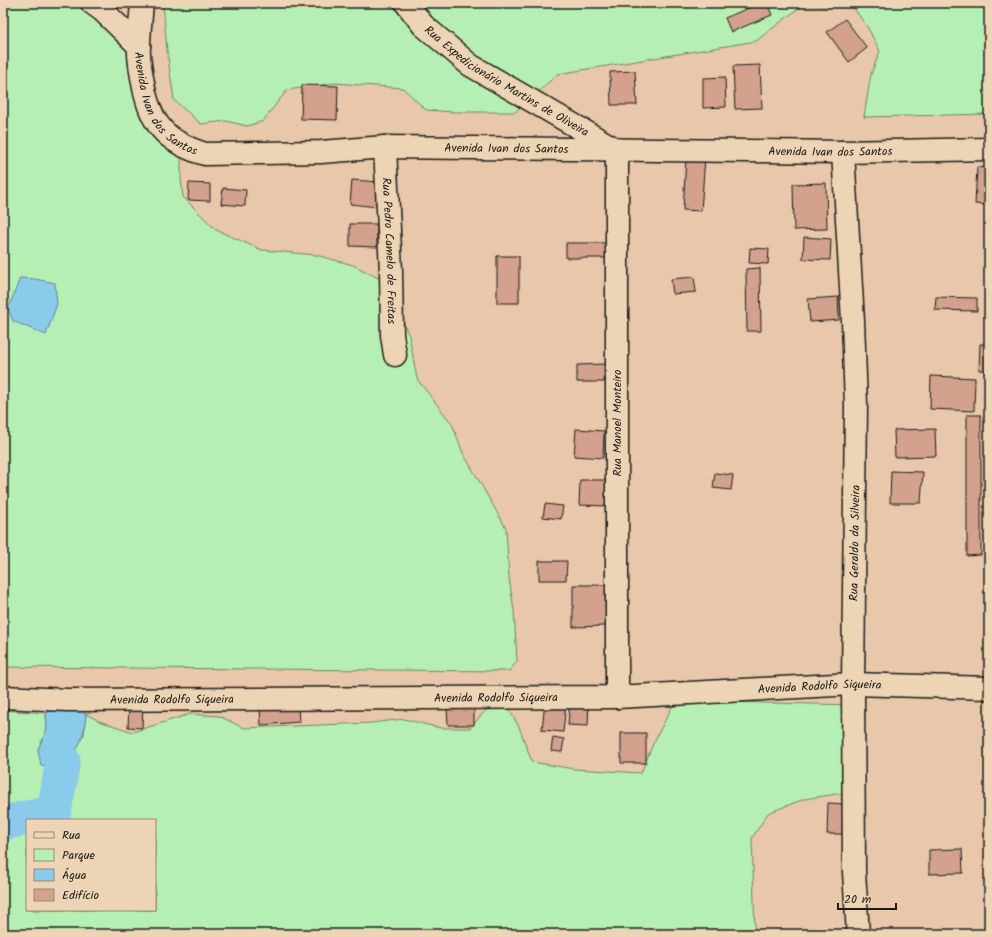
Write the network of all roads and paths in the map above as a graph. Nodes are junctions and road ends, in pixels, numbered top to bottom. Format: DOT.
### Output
graph roads {
  1 [pos="92,3"];
  2 [pos="142,3"];
  3 [pos="406,3"];
  4 [pos="139,46"];
  5 [pos="385,147"];
  6 [pos="617,150"];
  7 [pos="989,150"];
  8 [pos="843,152"];
  9 [pos="395,355"];
  10 [pos="853,684"];
  11 [pos="989,688"];
  12 [pos="3,697"];
  13 [pos="617,697"];
  14 [pos="858,934"];
  1 -- 4 [label="street"];
  2 -- 4 [label="street, Avenida Ivan dos Santos"];
  3 -- 6 [label="street, Rua Expedicionário Martins de Oliveira"];
  4 -- 5 [label="street, Avenida Ivan dos Santos"];
  5 -- 6 [label="street, Avenida Ivan dos Santos"];
  5 -- 9 [label="street, Rua Pedro Camelo de Freitas"];
  6 -- 8 [label="street, Avenida Ivan dos Santos"];
  6 -- 13 [label="street, Rua Manoel Monteiro"];
  7 -- 8 [label="street, Avenida Ivan dos Santos"];
  8 -- 10 [label="street, Rua Geraldo da Silveira"];
  10 -- 11 [label="street, Avenida Rodolfo Siqueira"];
  10 -- 13 [label="street, Avenida Rodolfo Siqueira"];
  10 -- 14 [label="street, Rua Geraldo da Silveira"];
  12 -- 13 [label="street, Avenida Rodolfo Siqueira"];
}
